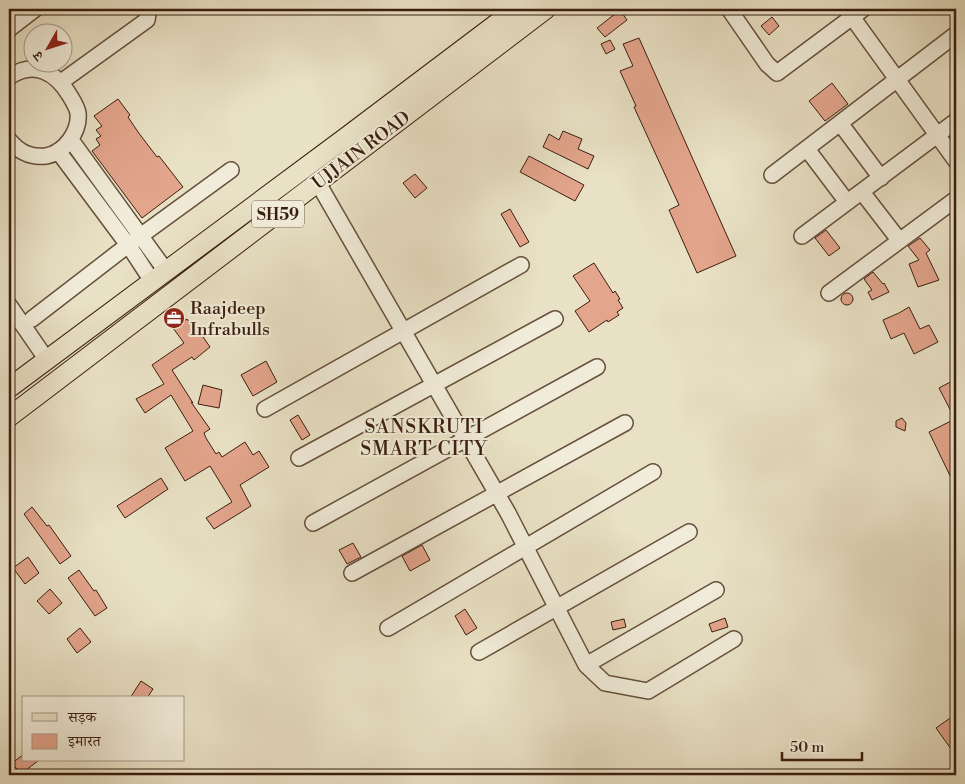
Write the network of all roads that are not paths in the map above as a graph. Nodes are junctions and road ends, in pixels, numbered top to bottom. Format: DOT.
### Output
graph roads {
  1 [pos="34,9"];
  2 [pos="144,9"];
  3 [pos="516,9"];
  4 [pos="546,9"];
  5 [pos="729,9"];
  6 [pos="854,11"];
  7 [pos="9,29"];
  8 [pos="955,35"];
  9 [pos="11,71"];
  10 [pos="896,80"];
  11 [pos="61,82"];
  12 [pos="956,121"];
  13 [pos="840,123"];
  14 [pos="938,136"];
  15 [pos="9,140"];
  16 [pos="71,140"];
  17 [pos="807,148"];
  18 [pos="58,151"];
  19 [pos="956,161"];
  20 [pos="231,170"];
  21 [pos="772,175"];
  22 [pos="881,178"];
  23 [pos="318,183"];
  24 [pos="862,192"];
  25 [pos="111,195"];
  26 [pos="956,199"];
  27 [pos="847,202"];
  28 [pos="98,206"];
  29 [pos="141,235"];
  30 [pos="802,236"];
  31 [pos="898,240"];
  32 [pos="128,245"];
  33 [pos="521,265"];
  34 [pos="159,276"];
  35 [pos="828,292"];
  36 [pos="9,305"];
  37 [pos="555,318"];
  38 [pos="32,319"];
  39 [pos="403,331"];
  40 [pos="66,345"];
  41 [pos="47,360"];
  42 [pos="79,364"];
  43 [pos="597,366"];
  44 [pos="434,385"];
  45 [pos="9,388"];
  46 [pos="265,410"];
  47 [pos="9,417"];
  48 [pos="625,423"];
  49 [pos="465,439"];
  50 [pos="299,458"];
  51 [pos="653,472"];
  52 [pos="496,494"];
  53 [pos="313,523"];
  54 [pos="689,532"];
  55 [pos="525,547"];
  56 [pos="352,573"];
  57 [pos="716,590"];
  58 [pos="556,607"];
  59 [pos="388,628"];
  60 [pos="734,640"];
  61 [pos="479,652"];
  62 [pos="586,665"];
  1 -- 7 [label="street"];
  2 -- 11 [label="street"];
  3 -- 34 [label="main road, UJJAIN ROAD / SH59"];
  4 -- 23 [label="main road, UJJAIN ROAD / SH59"];
  5 -- 6 [label="street"];
  6 -- 10 [label="street"];
  8 -- 10 [label="street"];
  9 -- 11 [label="street"];
  10 -- 13 [label="street"];
  10 -- 14 [label="street"];
  11 -- 16 [label="street"];
  12 -- 14 [label="street"];
  13 -- 17 [label="street"];
  13 -- 22 [label="street"];
  14 -- 19 [label="street"];
  14 -- 22 [label="street"];
  15 -- 18 [label="street"];
  16 -- 18 [label="street"];
  16 -- 25 [label="street"];
  17 -- 21 [label="street"];
  17 -- 27 [label="street"];
  18 -- 28 [label="street"];
  20 -- 29 [label="street"];
  22 -- 24 [label="street"];
  23 -- 39 [label="street"];
  23 -- 42 [label="main road, UJJAIN ROAD / SH59"];
  24 -- 27 [label="street"];
  24 -- 31 [label="street"];
  25 -- 28 [label="street"];
  25 -- 29 [label="street"];
  26 -- 31 [label="street"];
  27 -- 30 [label="street"];
  28 -- 32 [label="street"];
  29 -- 32 [label="street"];
  29 -- 34 [label="street"];
  31 -- 35 [label="street"];
  32 -- 34 [label="street"];
  32 -- 38 [label="street"];
  33 -- 39 [label="street"];
  34 -- 40 [label="main road, UJJAIN ROAD / SH59"];
  36 -- 41 [label="street"];
  37 -- 44 [label="street"];
  39 -- 44 [label="street"];
  39 -- 46 [label="street"];
  40 -- 41 [label="main road, UJJAIN ROAD / SH59"];
  40 -- 42 [label="main road"];
  41 -- 45 [label="main road, UJJAIN ROAD / SH59"];
  42 -- 47 [label="main road, UJJAIN ROAD / SH59"];
  43 -- 49 [label="street"];
  44 -- 49 [label="street"];
  44 -- 50 [label="street"];
  48 -- 52 [label="street"];
  49 -- 52 [label="street"];
  49 -- 53 [label="street"];
  51 -- 55 [label="street"];
  52 -- 55 [label="street"];
  52 -- 56 [label="street"];
  54 -- 58 [label="street"];
  55 -- 58 [label="street"];
  55 -- 59 [label="street"];
  57 -- 62 [label="street"];
  58 -- 61 [label="street"];
  58 -- 62 [label="street"];
  60 -- 62 [label="street"];
}
